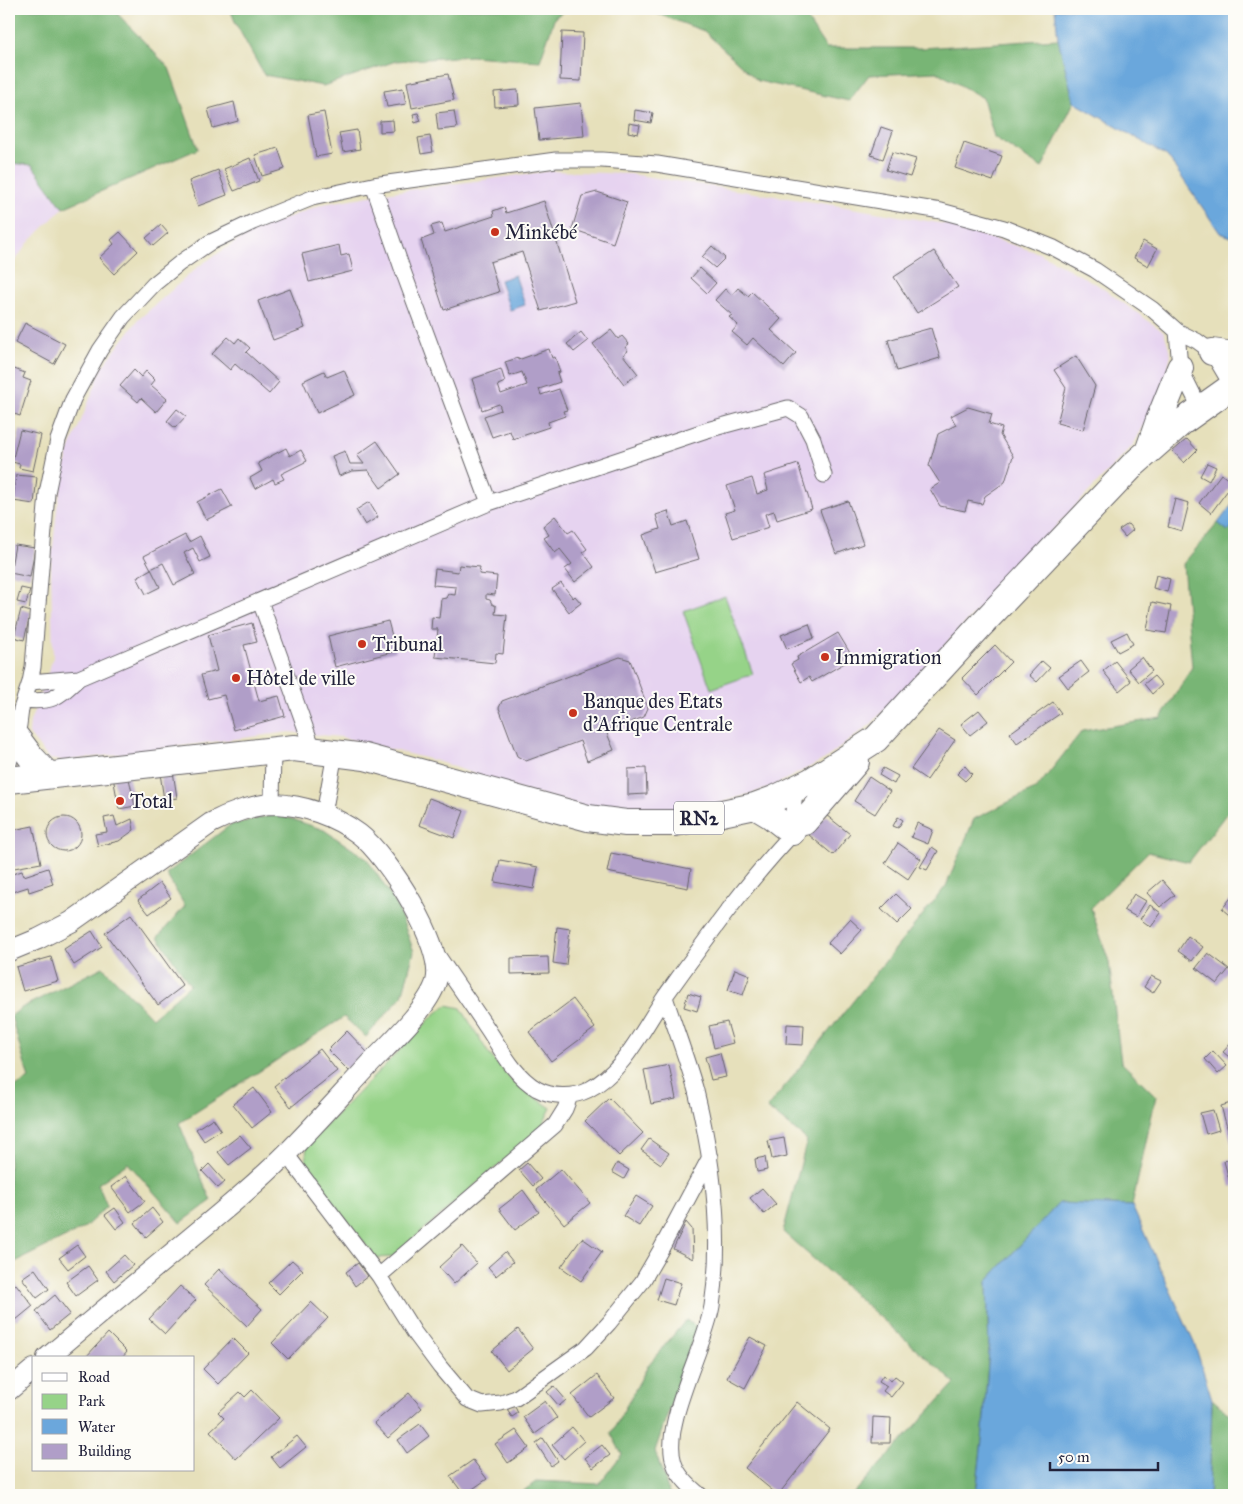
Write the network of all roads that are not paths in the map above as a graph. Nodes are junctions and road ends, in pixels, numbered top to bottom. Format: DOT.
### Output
graph roads {
  1 [pos="374,185"];
  2 [pos="1177,330"];
  3 [pos="1223,354"];
  4 [pos="1180,368"];
  5 [pos="1233,385"];
  6 [pos="1200,408"];
  7 [pos="1149,451"];
  8 [pos="824,475"];
  9 [pos="489,503"];
  10 [pos="260,601"];
  11 [pos="79,678"];
  12 [pos="30,682"];
  13 [pos="17,716"];
  14 [pos="876,739"];
  15 [pos="273,750"];
  16 [pos="324,751"];
  17 [pos="9,763"];
  18 [pos="48,775"];
  19 [pos="9,780"];
  20 [pos="803,786"];
  21 [pos="272,804"];
  22 [pos="755,806"];
  23 [pos="324,814"];
  24 [pos="796,830"];
  25 [pos="9,951"];
  26 [pos="434,951"];
  27 [pos="666,997"];
  28 [pos="570,1096"];
  29 [pos="286,1154"];
  30 [pos="710,1157"];
  31 [pos="379,1276"];
  32 [pos="49,1356"];
  33 [pos="32,1371"];
  34 [pos="9,1390"];
  35 [pos="700,1495"];
  1 -- 2 [label="street"];
  1 -- 9 [label="street"];
  1 -- 12 [label="street"];
  2 -- 3 [label="street"];
  2 -- 4 [label="street"];
  3 -- 5 [label="street"];
  4 -- 6 [label="street"];
  4 -- 7 [label="highway"];
  5 -- 6 [label="highway, RN2"];
  6 -- 7 [label="highway, RN2"];
  7 -- 14 [label="highway, RN2"];
  8 -- 9 [label="street"];
  9 -- 10 [label="street"];
  10 -- 11 [label="street"];
  10 -- 16 [label="street"];
  11 -- 12 [label="street"];
  11 -- 13 [label="street"];
  12 -- 13 [label="street"];
  13 -- 17 [label="street"];
  13 -- 18 [label="highway"];
  14 -- 20 [label="highway, RN2"];
  14 -- 24 [label="highway"];
  15 -- 16 [label="highway, RN2"];
  15 -- 18 [label="highway, RN2"];
  15 -- 21 [label="street"];
  16 -- 22 [label="highway, RN2"];
  16 -- 23 [label="street"];
  18 -- 19 [label="highway, RN2"];
  20 -- 22 [label="highway, RN2"];
  20 -- 24 [label="street"];
  21 -- 23 [label="street"];
  21 -- 25 [label="street"];
  22 -- 24 [label="highway"];
  23 -- 26 [label="street"];
  24 -- 27 [label="street"];
  26 -- 28 [label="street"];
  26 -- 29 [label="street"];
  27 -- 28 [label="street"];
  27 -- 30 [label="street"];
  28 -- 31 [label="street"];
  29 -- 31 [label="street"];
  29 -- 32 [label="street"];
  30 -- 31 [label="street"];
  30 -- 35 [label="street"];
  33 -- 34 [label="street"];
}
